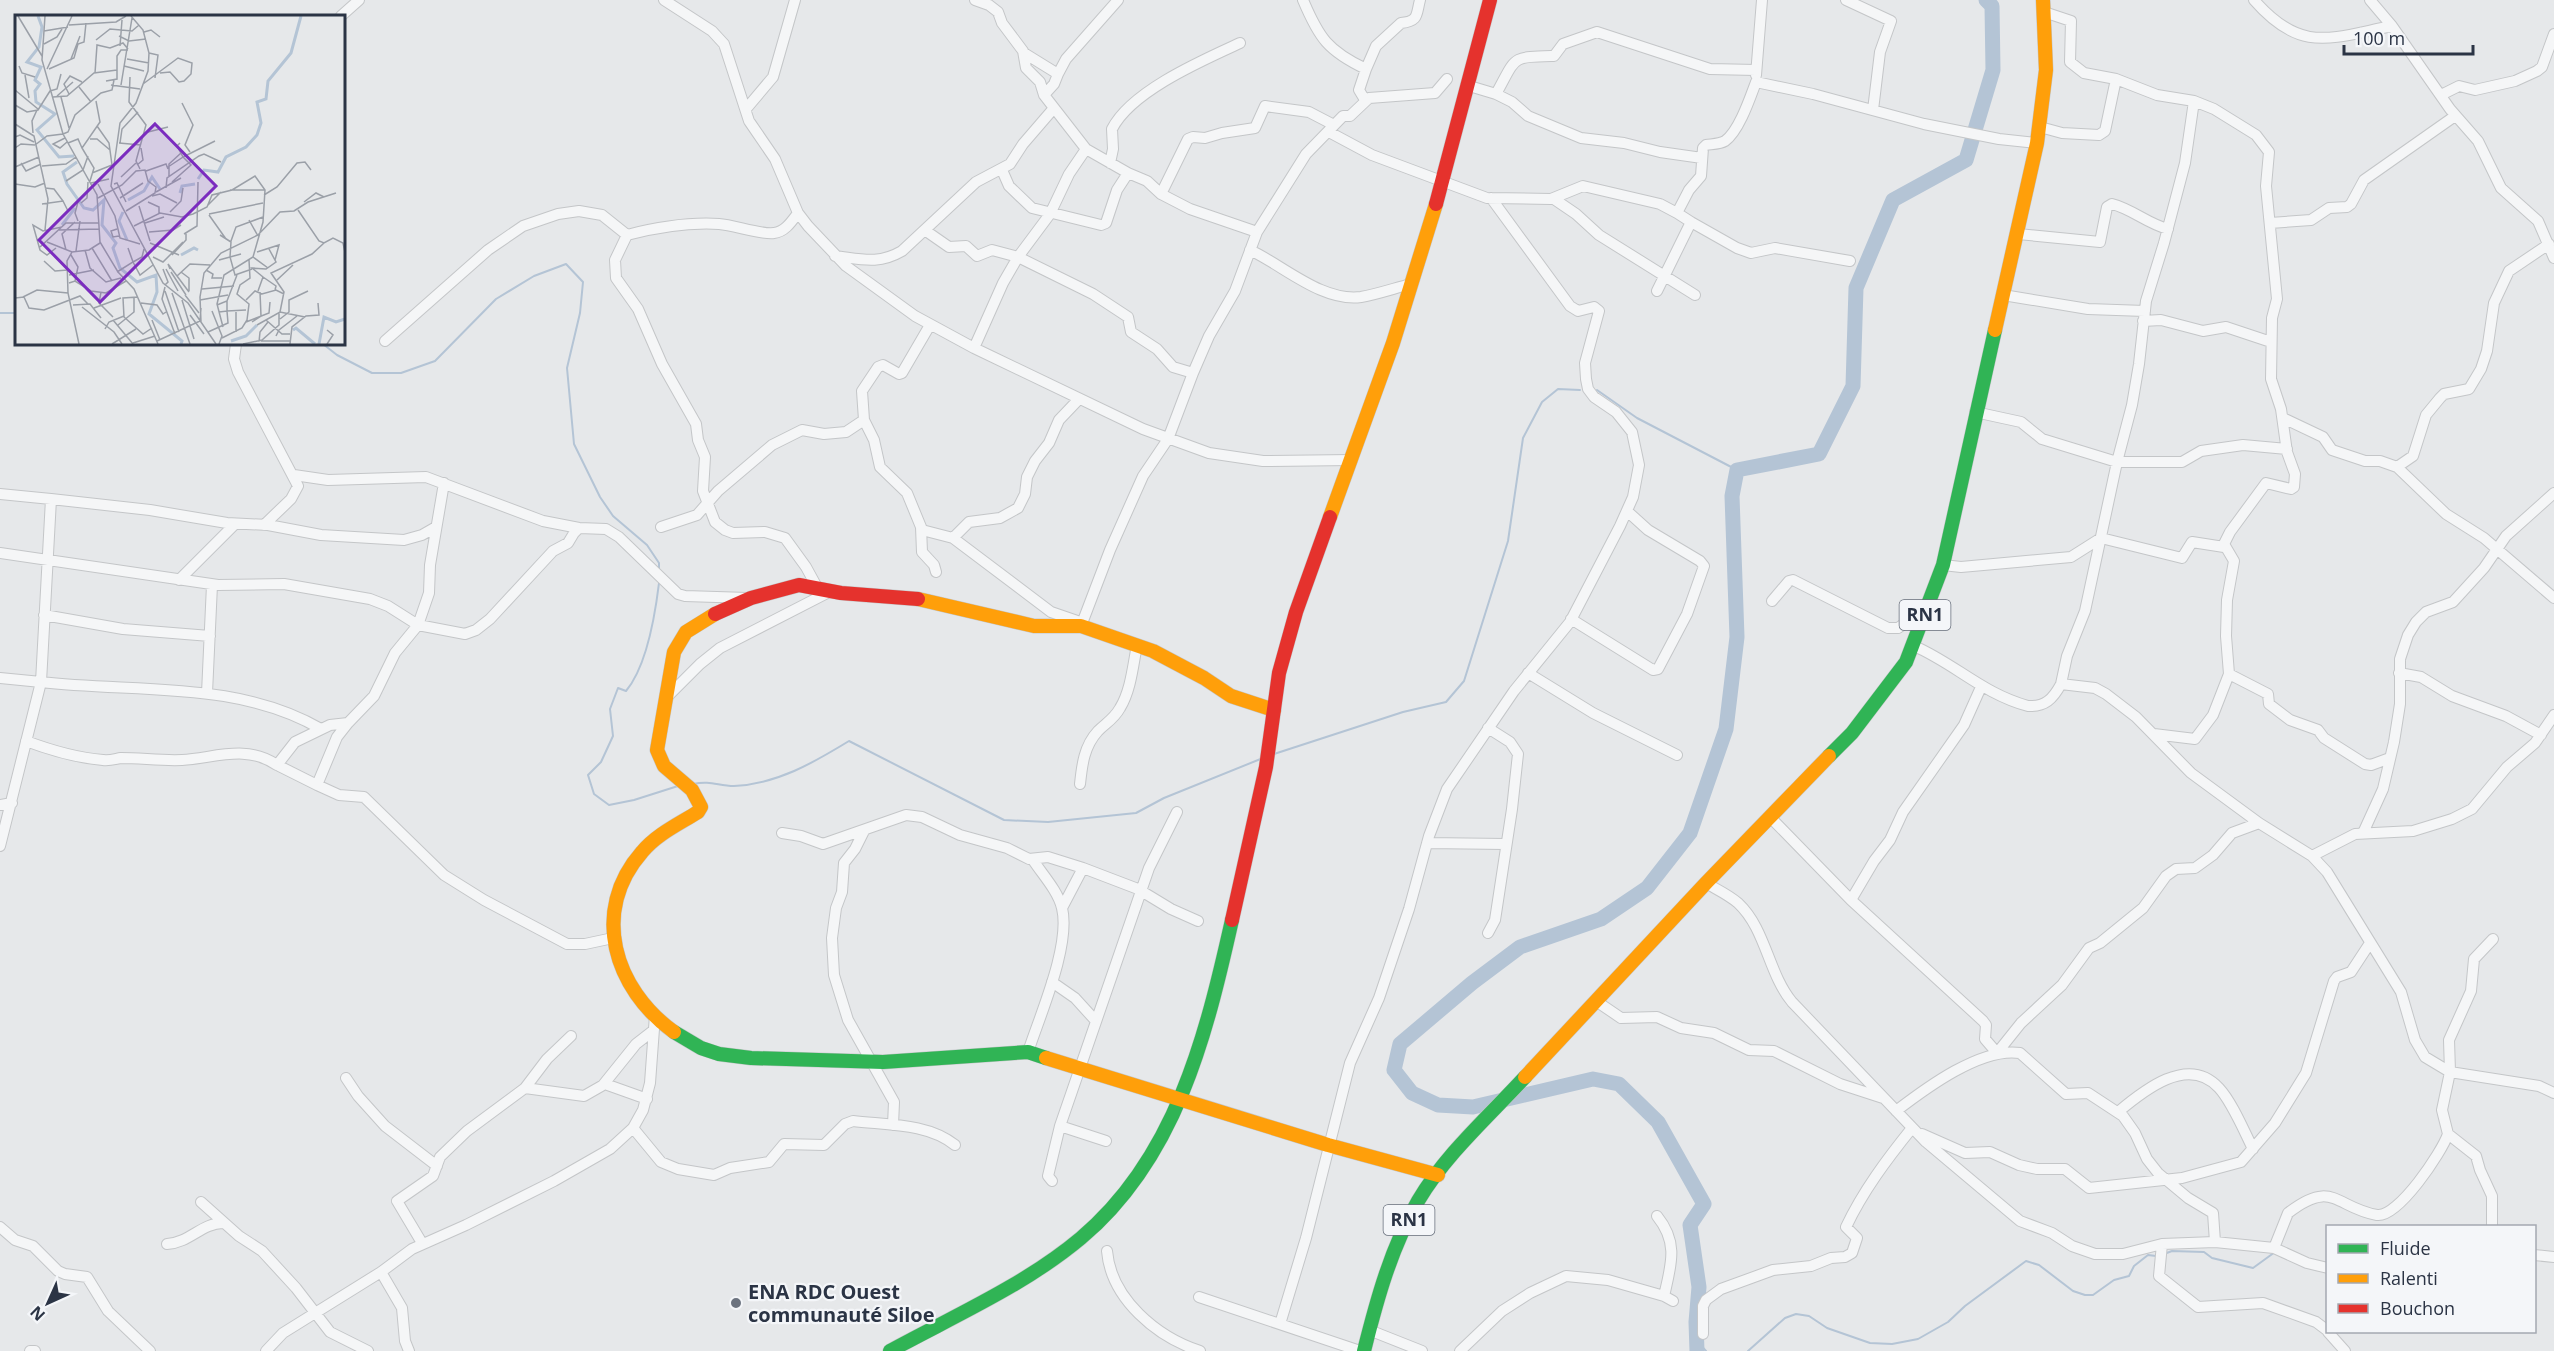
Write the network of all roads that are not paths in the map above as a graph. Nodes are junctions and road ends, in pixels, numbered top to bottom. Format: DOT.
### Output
graph roads {
  1 [pos="359,0"];
  2 [pos="795,0"];
  3 [pos="975,0"];
  4 [pos="1118,0"];
  5 [pos="1303,0"];
  6 [pos="1420,0"];
  7 [pos="1490,0"];
  8 [pos="1762,0"];
  9 [pos="1846,0"];
  10 [pos="2254,0"];
  11 [pos="2370,0"];
  12 [pos="671,2"];
  13 [pos="2044,6"];
  14 [pos="342,15"];
  15 [pos="2392,26"];
  16 [pos="2554,34"];
  17 [pos="1240,43"];
  18 [pos="1024,53"];
  19 [pos="1366,69"];
  20 [pos="1756,70"];
  21 [pos="1058,74"];
  22 [pos="1447,79"];
  23 [pos="2116,79"];
  24 [pos="1756,82"];
  25 [pos="1466,85"];
  26 [pos="1496,94"];
  27 [pos="1044,95"];
  28 [pos="2441,95"];
  29 [pos="1365,100"];
  30 [pos="2194,101"];
  31 [pos="1054,108"];
  32 [pos="746,109"];
  33 [pos="1873,110"];
  34 [pos="2455,116"];
  35 [pos="2040,127"];
  36 [pos="1331,128"];
  37 [pos="2037,142"];
  38 [pos="1086,149"];
  39 [pos="1702,158"];
  40 [pos="1110,163"];
  41 [pos="1002,170"];
  42 [pos="1128,173"];
  43 [pos="1440,182"];
  44 [pos="1161,194"];
  45 [pos="1491,198"];
  46 [pos="1554,198"];
  47 [pos="798,213"];
  48 [pos="1677,213"];
  49 [pos="1050,214"];
  50 [pos="1690,222"];
  51 [pos="2270,223"];
  52 [pos="2168,229"];
  53 [pos="926,231"];
  54 [pos="1257,232"];
  55 [pos="2018,234"];
  56 [pos="627,235"];
  57 [pos="2549,244"];
  58 [pos="1250,250"];
  59 [pos="835,256"];
  60 [pos="1018,257"];
  61 [pos="2554,258"];
  62 [pos="1850,261"];
  63 [pos="1664,277"];
  64 [pos="1411,284"];
  65 [pos="1657,291"];
  66 [pos="1695,295"];
  67 [pos="2003,295"];
  68 [pos="2144,316"];
  69 [pos="930,325"];
  70 [pos="385,341"];
  71 [pos="2271,342"];
  72 [pos="236,345"];
  73 [pos="974,348"];
  74 [pos="1193,373"];
  75 [pos="1079,399"];
  76 [pos="1976,412"];
  77 [pos="2283,418"];
  78 [pos="864,420"];
  79 [pos="1168,439"];
  80 [pos="2287,448"];
  81 [pos="1352,460"];
  82 [pos="2117,462"];
  83 [pos="2397,467"];
  84 [pos="294,475"];
  85 [pos="444,483"];
  86 [pos="2554,493"];
  87 [pos="0,494"];
  88 [pos="51,499"];
  89 [pos="707,505"];
  90 [pos="1627,511"];
  91 [pos="235,524"];
  92 [pos="264,525"];
  93 [pos="436,527"];
  94 [pos="661,527"];
  95 [pos="579,528"];
  96 [pos="922,530"];
  97 [pos="953,538"];
  98 [pos="2101,538"];
  99 [pos="2224,547"];
  100 [pos="2497,550"];
  101 [pos="0,553"];
  102 [pos="46,559"];
  103 [pos="1943,564"];
  104 [pos="936,572"];
  105 [pos="179,580"];
  106 [pos="212,585"];
  107 [pos="825,590"];
  108 [pos="751,598"];
  109 [pos="2554,598"];
  110 [pos="1772,601"];
  111 [pos="1928,608"];
  112 [pos="44,615"];
  113 [pos="1571,620"];
  114 [pos="1082,624"];
  115 [pos="418,625"];
  116 [pos="210,636"];
  117 [pos="1137,645"];
  118 [pos="1914,646"];
  119 [pos="1528,673"];
  120 [pos="2399,673"];
  121 [pos="2229,674"];
  122 [pos="0,678"];
  123 [pos="41,682"];
  124 [pos="2061,684"];
  125 [pos="1981,687"];
  126 [pos="207,693"];
  127 [pos="666,698"];
  128 [pos="1274,710"];
  129 [pos="2554,715"];
  130 [pos="348,723"];
  131 [pos="1488,728"];
  132 [pos="321,729"];
  133 [pos="2154,734"];
  134 [pos="2541,735"];
  135 [pos="26,741"];
  136 [pos="1677,755"];
  137 [pos="2390,758"];
  138 [pos="277,765"];
  139 [pos="1080,784"];
  140 [pos="317,785"];
  141 [pos="12,803"];
  142 [pos="0,805"];
  143 [pos="1177,813"];
  144 [pos="1771,818"];
  145 [pos="2259,823"];
  146 [pos="864,831"];
  147 [pos="782,833"];
  148 [pos="2363,833"];
  149 [pos="1427,843"];
  150 [pos="1505,844"];
  151 [pos="0,846"];
  152 [pos="2312,855"];
  153 [pos="1033,860"];
  154 [pos="1083,868"];
  155 [pos="1706,883"];
  156 [pos="1142,891"];
  157 [pos="1851,900"];
  158 [pos="1062,908"];
  159 [pos="1198,921"];
  160 [pos="1488,933"];
  161 [pos="614,938"];
  162 [pos="2493,939"];
  163 [pos="2370,943"];
  164 [pos="1052,982"];
  165 [pos="1596,1001"];
  166 [pos="655,1015"];
  167 [pos="1095,1020"];
  168 [pos="654,1030"];
  169 [pos="571,1036"];
  170 [pos="1028,1052"];
  171 [pos="1998,1053"];
  172 [pos="870,1062"];
  173 [pos="1079,1068"];
  174 [pos="2450,1072"];
  175 [pos="346,1077"];
  176 [pos="603,1085"];
  177 [pos="525,1088"];
  178 [pos="2554,1093"];
  179 [pos="1884,1098"];
  180 [pos="647,1099"];
  181 [pos="1181,1100"];
  182 [pos="1896,1111"];
  183 [pos="2118,1112"];
  184 [pos="893,1125"];
  185 [pos="1060,1126"];
  186 [pos="633,1128"];
  187 [pos="1914,1130"];
  188 [pos="2448,1134"];
  189 [pos="1106,1141"];
  190 [pos="955,1145"];
  191 [pos="1328,1145"];
  192 [pos="2253,1149"];
  193 [pos="437,1166"];
  194 [pos="1438,1175"];
  195 [pos="2165,1179"];
  196 [pos="1052,1181"];
  197 [pos="201,1202"];
  198 [pos="1657,1216"];
  199 [pos="223,1222"];
  200 [pos="2492,1225"];
  201 [pos="0,1227"];
  202 [pos="2215,1242"];
  203 [pos="422,1243"];
  204 [pos="167,1244"];
  205 [pos="2162,1244"];
  206 [pos="2274,1248"];
  207 [pos="1107,1251"];
  208 [pos="2536,1255"];
  209 [pos="2554,1257"];
  210 [pos="2326,1268"];
  211 [pos="381,1272"];
  212 [pos="1199,1297"];
  213 [pos="315,1312"];
  214 [pos="1280,1324"];
  215 [pos="1369,1330"];
  216 [pos="2326,1330"];
  217 [pos="2330,1333"];
  218 [pos="1702,1334"];
  219 [pos="350,1347"];
  220 [pos="150,1351"];
  221 [pos="266,1351"];
  222 [pos="368,1351"];
  223 [pos="409,1351"];
  224 [pos="890,1351"];
  225 [pos="1200,1351"];
  226 [pos="1362,1351"];
  227 [pos="1422,1351"];
  228 [pos="1460,1351"];
  229 [pos="2345,1351"];
  1 -- 14 [label="street"];
  2 -- 32 [label="street"];
  3 -- 18 [label="street"];
  4 -- 21 [label="street"];
  5 -- 19 [label="street"];
  6 -- 19 [label="street"];
  7 -- 25 [label="main road"];
  8 -- 20 [label="street"];
  9 -- 33 [label="street"];
  10 -- 15 [label="street"];
  11 -- 15 [label="street"];
  12 -- 32 [label="street"];
  13 -- 23 [label="street"];
  13 -- 35 [label="main road, RN1"];
  15 -- 28 [label="street"];
  16 -- 28 [label="street"];
  17 -- 40 [label="street"];
  18 -- 21 [label="street"];
  18 -- 27 [label="street"];
  19 -- 29 [label="street"];
  20 -- 24 [label="street"];
  20 -- 26 [label="street"];
  21 -- 27 [label="street"];
  22 -- 29 [label="street"];
  23 -- 30 [label="street"];
  23 -- 35 [label="street"];
  24 -- 33 [label="street"];
  24 -- 39 [label="street"];
  25 -- 26 [label="street"];
  25 -- 43 [label="main road"];
  26 -- 39 [label="street"];
  27 -- 31 [label="street"];
  28 -- 34 [label="street"];
  29 -- 36 [label="street"];
  30 -- 51 [label="street"];
  30 -- 52 [label="street"];
  31 -- 38 [label="street"];
  31 -- 41 [label="street"];
  32 -- 47 [label="street"];
  33 -- 37 [label="street"];
  34 -- 51 [label="street"];
  34 -- 57 [label="street"];
  35 -- 37 [label="main road, RN1"];
  36 -- 43 [label="street"];
  36 -- 44 [label="street"];
  36 -- 54 [label="street"];
  37 -- 55 [label="main road, RN1"];
  38 -- 40 [label="street"];
  38 -- 49 [label="street"];
  39 -- 48 [label="street"];
  40 -- 42 [label="street"];
  41 -- 49 [label="street"];
  41 -- 53 [label="street"];
  42 -- 44 [label="street"];
  42 -- 49 [label="street"];
  43 -- 45 [label="street"];
  43 -- 64 [label="main road"];
  44 -- 54 [label="street"];
  45 -- 46 [label="street"];
  45 -- 90 [label="street"];
  46 -- 48 [label="street"];
  46 -- 63 [label="street"];
  47 -- 56 [label="street"];
  47 -- 59 [label="street"];
  48 -- 50 [label="street"];
  49 -- 60 [label="street"];
  50 -- 62 [label="street"];
  50 -- 63 [label="street"];
  51 -- 71 [label="street"];
  52 -- 55 [label="street"];
  52 -- 68 [label="street"];
  53 -- 59 [label="street"];
  53 -- 60 [label="street"];
  54 -- 58 [label="street"];
  55 -- 67 [label="main road, RN1"];
  56 -- 70 [label="street"];
  56 -- 89 [label="street"];
  57 -- 61 [label="street"];
  57 -- 83 [label="street"];
  58 -- 64 [label="street"];
  58 -- 74 [label="street"];
  59 -- 69 [label="street"];
  60 -- 73 [label="street"];
  60 -- 74 [label="street"];
  63 -- 65 [label="street"];
  63 -- 66 [label="street"];
  64 -- 81 [label="main road"];
  67 -- 68 [label="street"];
  67 -- 76 [label="main road, RN1"];
  68 -- 71 [label="street"];
  68 -- 82 [label="street"];
  69 -- 73 [label="street"];
  69 -- 78 [label="street"];
  71 -- 77 [label="street"];
  72 -- 84 [label="street"];
  73 -- 75 [label="street"];
  74 -- 79 [label="street"];
  75 -- 79 [label="street"];
  75 -- 97 [label="street"];
  76 -- 82 [label="street"];
  76 -- 103 [label="main road, RN1"];
  77 -- 80 [label="street"];
  77 -- 83 [label="street"];
  78 -- 89 [label="street"];
  78 -- 96 [label="street"];
  79 -- 81 [label="street"];
  79 -- 114 [label="street"];
  80 -- 82 [label="street"];
  80 -- 99 [label="street"];
  81 -- 128 [label="main road"];
  82 -- 98 [label="street"];
  83 -- 100 [label="street"];
  84 -- 85 [label="street"];
  84 -- 92 [label="street"];
  85 -- 93 [label="street"];
  85 -- 95 [label="street"];
  86 -- 100 [label="street"];
  87 -- 88 [label="street"];
  88 -- 91 [label="street"];
  88 -- 102 [label="street"];
  89 -- 94 [label="street"];
  89 -- 107 [label="street"];
  90 -- 113 [label="street"];
  90 -- 113 [label="street"];
  91 -- 92 [label="street"];
  91 -- 105 [label="street"];
  92 -- 93 [label="street"];
  93 -- 115 [label="street"];
  95 -- 108 [label="street"];
  95 -- 115 [label="street"];
  96 -- 97 [label="street"];
  96 -- 104 [label="street"];
  97 -- 114 [label="street"];
  98 -- 99 [label="street"];
  98 -- 103 [label="street"];
  98 -- 124 [label="street"];
  99 -- 121 [label="street"];
  100 -- 109 [label="street"];
  100 -- 120 [label="street"];
  101 -- 102 [label="street"];
  102 -- 105 [label="street"];
  102 -- 112 [label="street"];
  103 -- 111 [label="main road, RN1"];
  105 -- 106 [label="street"];
  106 -- 115 [label="street"];
  106 -- 116 [label="street"];
  107 -- 108 [label="main road"];
  107 -- 114 [label="main road"];
  107 -- 127 [label="street"];
  108 -- 127 [label="main road"];
  110 -- 111 [label="street"];
  111 -- 118 [label="main road, RN1"];
  112 -- 116 [label="street"];
  112 -- 123 [label="street"];
  113 -- 119 [label="street"];
  114 -- 117 [label="main road"];
  115 -- 130 [label="street"];
  116 -- 126 [label="street"];
  117 -- 128 [label="main road"];
  117 -- 139 [label="street"];
  118 -- 125 [label="street"];
  118 -- 144 [label="main road, RN1"];
  119 -- 131 [label="street"];
  119 -- 136 [label="street"];
  120 -- 134 [label="street"];
  120 -- 137 [label="street"];
  121 -- 133 [label="street"];
  121 -- 137 [label="street"];
  122 -- 123 [label="street"];
  123 -- 126 [label="street"];
  123 -- 135 [label="street"];
  124 -- 125 [label="street"];
  124 -- 133 [label="street"];
  125 -- 157 [label="street"];
  126 -- 132 [label="street"];
  127 -- 161 [label="main road"];
  128 -- 181 [label="main road"];
  129 -- 134 [label="street"];
  130 -- 132 [label="street"];
  130 -- 140 [label="street"];
  131 -- 149 [label="street"];
  131 -- 150 [label="street"];
  132 -- 138 [label="street"];
  133 -- 145 [label="street"];
  134 -- 148 [label="street"];
  135 -- 138 [label="street"];
  135 -- 141 [label="street"];
  137 -- 148 [label="street"];
  138 -- 140 [label="street"];
  140 -- 161 [label="street"];
  141 -- 142 [label="street"];
  141 -- 151 [label="street"];
  143 -- 156 [label="street"];
  144 -- 155 [label="main road, RN1"];
  144 -- 157 [label="street"];
  145 -- 152 [label="street"];
  145 -- 171 [label="street"];
  146 -- 147 [label="street"];
  146 -- 153 [label="street"];
  146 -- 172 [label="street"];
  148 -- 152 [label="street"];
  149 -- 150 [label="street"];
  149 -- 191 [label="street"];
  150 -- 160 [label="street"];
  152 -- 163 [label="street"];
  153 -- 154 [label="street"];
  153 -- 158 [label="street"];
  154 -- 156 [label="street"];
  154 -- 158 [label="street"];
  155 -- 165 [label="main road, RN1"];
  155 -- 179 [label="street"];
  156 -- 159 [label="street"];
  156 -- 167 [label="street"];
  157 -- 171 [label="street"];
  158 -- 164 [label="street"];
  161 -- 166 [label="main road"];
  162 -- 174 [label="street"];
  163 -- 174 [label="street"];
  163 -- 192 [label="street"];
  164 -- 167 [label="street"];
  164 -- 170 [label="street"];
  165 -- 179 [label="street"];
  165 -- 194 [label="main road, RN1"];
  166 -- 168 [label="street"];
  166 -- 172 [label="main road"];
  167 -- 173 [label="street"];
  168 -- 176 [label="street"];
  168 -- 180 [label="street"];
  169 -- 177 [label="street"];
  170 -- 172 [label="main road"];
  170 -- 173 [label="main road"];
  171 -- 182 [label="street"];
  171 -- 183 [label="street"];
  172 -- 184 [label="street"];
  173 -- 181 [label="main road"];
  173 -- 185 [label="street"];
  174 -- 178 [label="street"];
  174 -- 188 [label="street"];
  175 -- 193 [label="street"];
  176 -- 177 [label="street"];
  176 -- 180 [label="street"];
  177 -- 193 [label="street"];
  179 -- 182 [label="street"];
  180 -- 186 [label="street"];
  181 -- 191 [label="main road"];
  181 -- 224 [label="main road"];
  182 -- 187 [label="street"];
  183 -- 192 [label="street"];
  183 -- 195 [label="street"];
  184 -- 186 [label="street"];
  184 -- 190 [label="street"];
  185 -- 189 [label="street"];
  185 -- 196 [label="street"];
  186 -- 203 [label="street"];
  187 -- 195 [label="street"];
  187 -- 205 [label="street"];
  187 -- 218 [label="street"];
  188 -- 200 [label="street"];
  188 -- 206 [label="street"];
  191 -- 194 [label="main road"];
  191 -- 214 [label="street"];
  192 -- 195 [label="street"];
  193 -- 203 [label="street"];
  194 -- 215 [label="main road, RN1"];
  195 -- 202 [label="street"];
  197 -- 199 [label="street"];
  198 -- 228 [label="street"];
  199 -- 204 [label="street"];
  199 -- 213 [label="street"];
  201 -- 220 [label="street"];
  202 -- 205 [label="street"];
  202 -- 206 [label="street"];
  203 -- 211 [label="street"];
  205 -- 216 [label="street"];
  206 -- 210 [label="street"];
  207 -- 225 [label="street"];
  208 -- 209 [label="street"];
  211 -- 213 [label="street"];
  211 -- 223 [label="street"];
  212 -- 214 [label="street"];
  213 -- 219 [label="street"];
  213 -- 221 [label="street"];
  214 -- 226 [label="street"];
  215 -- 226 [label="main road, RN1"];
  215 -- 227 [label="street"];
  217 -- 229 [label="street"];
  219 -- 222 [label="street"];
}
